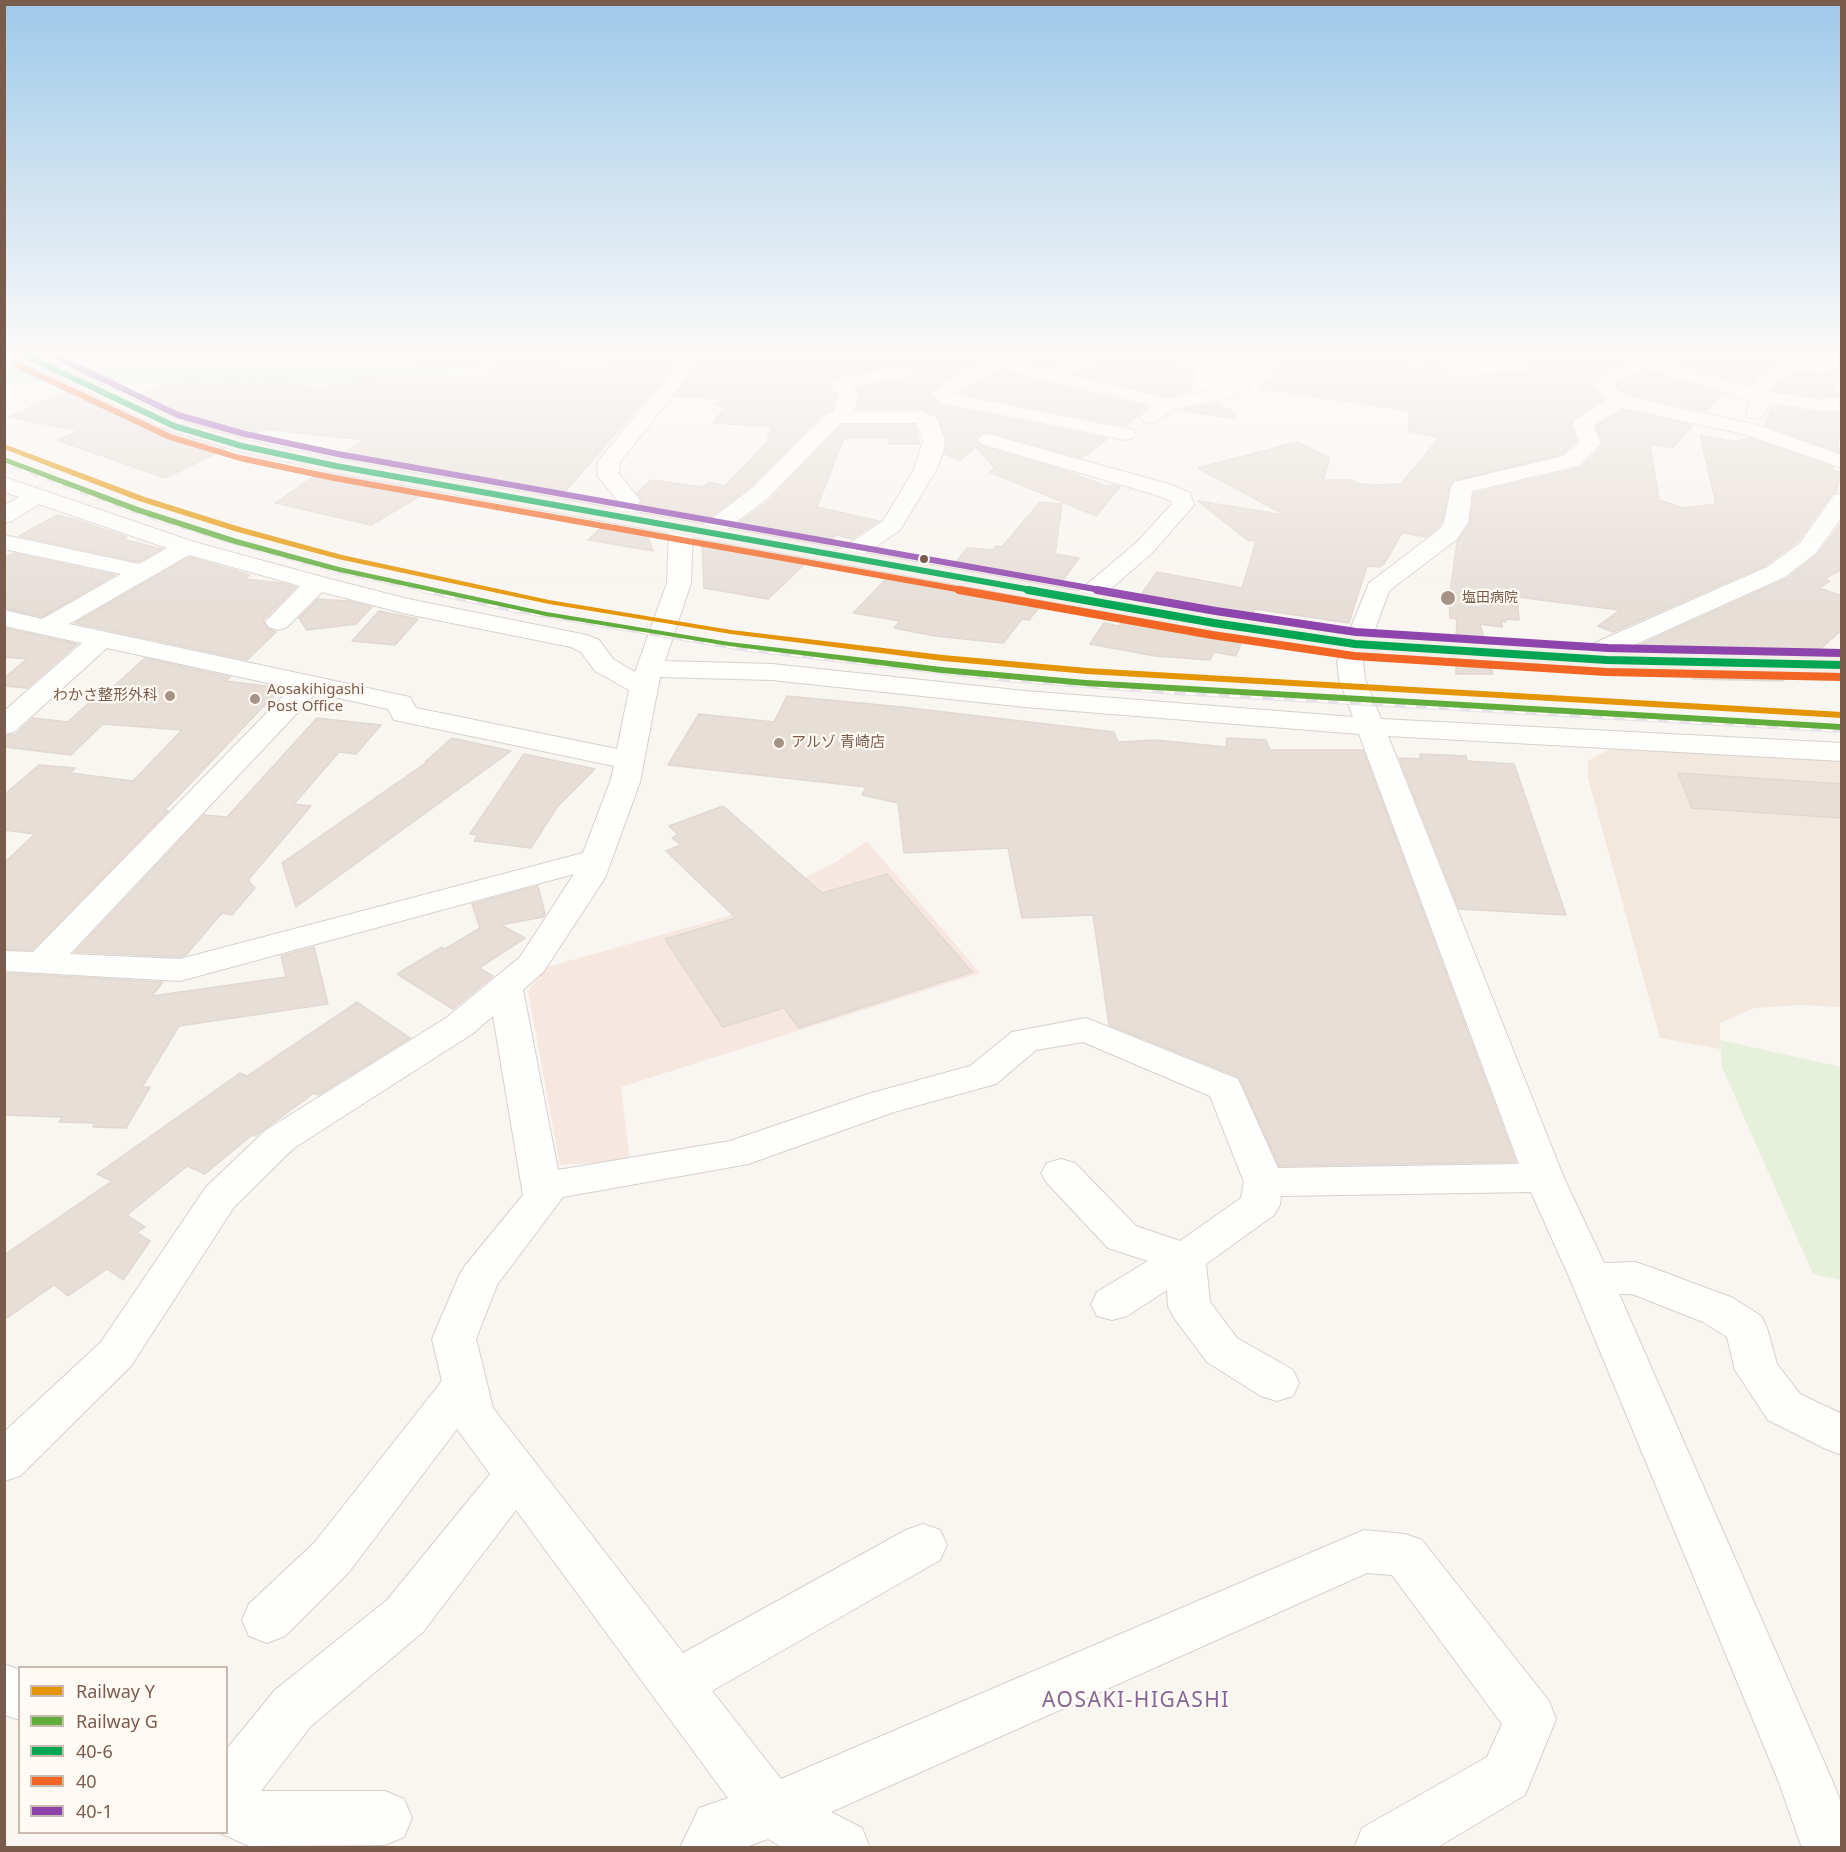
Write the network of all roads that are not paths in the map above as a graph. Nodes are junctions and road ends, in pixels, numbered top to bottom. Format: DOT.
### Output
graph roads {
  1 [pos="216,438"];
  2 [pos="627,438"];
  3 [pos="813,438"];
  4 [pos="933,438"];
  5 [pos="1121,438"];
  6 [pos="1588,438"];
  7 [pos="1776,438"];
  8 [pos="988,440"];
  9 [pos="1099,456"];
  10 [pos="1840,462"];
  11 [pos="4,484"];
  12 [pos="1842,487"];
  13 [pos="35,496"];
  14 [pos="1842,500"];
  15 [pos="4,516"];
  16 [pos="622,518"];
  17 [pos="694,531"];
  18 [pos="4,542"];
  19 [pos="186,547"];
  20 [pos="845,558"];
  21 [pos="144,572"];
  22 [pos="317,583"];
  23 [pos="1083,600"];
  24 [pos="4,618"];
  25 [pos="278,622"];
  26 [pos="46,627"];
  27 [pos="102,639"];
  28 [pos="1355,644"];
  29 [pos="1583,658"];
  30 [pos="1842,665"];
  31 [pos="646,678"];
  32 [pos="309,684"];
  33 [pos="4,726"];
  34 [pos="1372,727"];
  35 [pos="1842,752"];
  36 [pos="629,760"];
  37 [pos="596,859"];
  38 [pos="4,961"];
  39 [pos="42,963"];
  40 [pos="505,987"];
  41 [pos="1061,1173"];
  42 [pos="1544,1178"];
  43 [pos="1264,1182"];
  44 [pos="541,1188"];
  45 [pos="1185,1258"];
  46 [pos="1591,1279"];
  47 [pos="1112,1304"];
  48 [pos="1277,1383"];
  49 [pos="465,1384"];
  50 [pos="1842,1436"];
  51 [pos="4,1462"];
  52 [pos="517,1474"];
  53 [pos="923,1545"];
  54 [pos="267,1620"];
  55 [pos="676,1684"];
  56 [pos="4,1688"];
  57 [pos="18,1695"];
  58 [pos="228,1790"];
  59 [pos="228,1808"];
  60 [pos="771,1811"];
  61 [pos="385,1818"];
  62 [pos="708,1848"];
  63 [pos="842,1848"];
  64 [pos="1382,1848"];
  65 [pos="1830,1848"];
  1 -- 16 [label="main road"];
  2 -- 16 [label="street"];
  3 -- 17 [label="street"];
  4 -- 20 [label="street"];
  5 -- 9 [label="street"];
  6 -- 28 [label="street"];
  7 -- 10 [label="street"];
  8 -- 9 [label="street"];
  9 -- 23 [label="street"];
  10 -- 12 [label="street"];
  11 -- 13 [label="street"];
  13 -- 15 [label="street"];
  13 -- 19 [label="street"];
  14 -- 29 [label="street"];
  16 -- 17 [label="main road"];
  17 -- 20 [label="main road"];
  17 -- 31 [label="street"];
  18 -- 21 [label="street"];
  19 -- 21 [label="street"];
  19 -- 22 [label="street"];
  20 -- 23 [label="main road"];
  21 -- 26 [label="street"];
  22 -- 25 [label="street"];
  22 -- 31 [label="street"];
  23 -- 28 [label="main road"];
  24 -- 26 [label="street"];
  26 -- 27 [label="street"];
  27 -- 32 [label="street"];
  27 -- 33 [label="street"];
  28 -- 29 [label="main road"];
  28 -- 34 [label="street"];
  29 -- 30 [label="main road"];
  31 -- 34 [label="street"];
  31 -- 36 [label="street"];
  32 -- 36 [label="street"];
  32 -- 39 [label="street"];
  34 -- 35 [label="street"];
  34 -- 42 [label="street"];
  36 -- 37 [label="street"];
  37 -- 39 [label="street"];
  37 -- 40 [label="street"];
  38 -- 39 [label="street"];
  40 -- 44 [label="street"];
  40 -- 51 [label="street"];
  41 -- 45 [label="street"];
  42 -- 43 [label="street"];
  42 -- 46 [label="street"];
  43 -- 44 [label="street"];
  43 -- 45 [label="street"];
  44 -- 49 [label="street"];
  45 -- 47 [label="street"];
  45 -- 48 [label="street"];
  46 -- 50 [label="street"];
  46 -- 65 [label="street"];
  49 -- 52 [label="street"];
  49 -- 54 [label="street"];
  52 -- 55 [label="street"];
  52 -- 58 [label="street"];
  53 -- 55 [label="street"];
  55 -- 60 [label="street"];
  56 -- 57 [label="street"];
  59 -- 61 [label="street"];
  60 -- 62 [label="street"];
  60 -- 63 [label="street"];
  60 -- 64 [label="street"];
}
